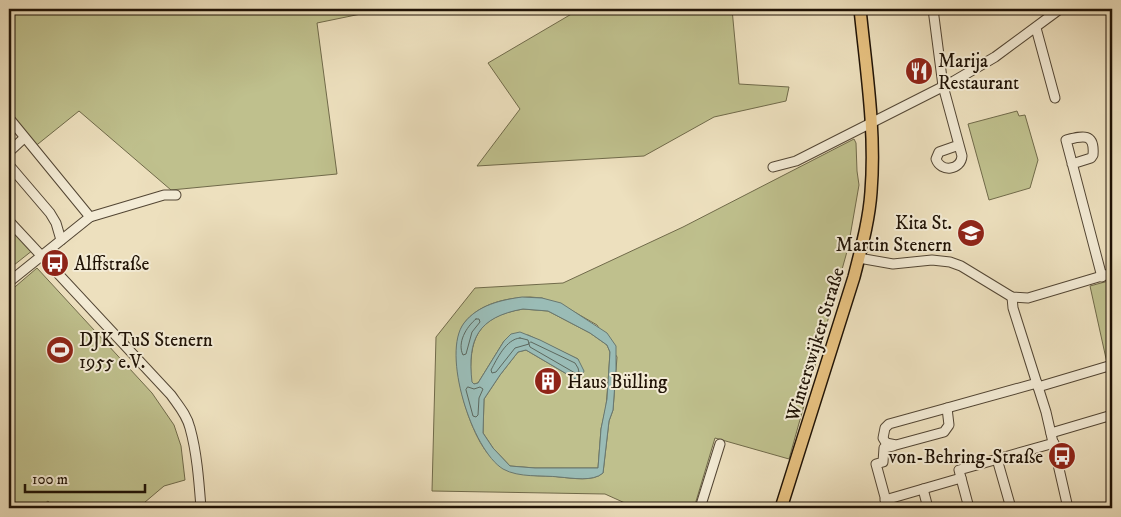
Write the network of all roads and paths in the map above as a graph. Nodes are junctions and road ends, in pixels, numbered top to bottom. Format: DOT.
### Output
graph roads {
  1 [pos="860,9"];
  2 [pos="933,9"];
  3 [pos="1060,9"];
  4 [pos="1036,28"];
  5 [pos="943,86"];
  6 [pos="1055,98"];
  7 [pos="9,118"];
  8 [pos="871,122"];
  9 [pos="24,138"];
  10 [pos="959,144"];
  11 [pos="9,152"];
  12 [pos="1072,164"];
  13 [pos="9,165"];
  14 [pos="773,167"];
  15 [pos="176,195"];
  16 [pos="90,217"];
  17 [pos="9,221"];
  18 [pos="61,240"];
  19 [pos="41,256"];
  20 [pos="859,258"];
  21 [pos="1112,274"];
  22 [pos="1102,277"];
  23 [pos="9,282"];
  24 [pos="1012,297"];
  25 [pos="1112,365"];
  26 [pos="1037,385"];
  27 [pos="947,408"];
  28 [pos="1112,415"];
  29 [pos="190,427"];
  30 [pos="1051,433"];
  31 [pos="1054,443"];
  32 [pos="720,444"];
  33 [pos="896,445"];
  34 [pos="997,459"];
  35 [pos="961,478"];
  36 [pos="923,489"];
  37 [pos="886,504"];
  38 [pos="197,508"];
  39 [pos="201,508"];
  40 [pos="700,508"];
  41 [pos="781,508"];
  42 [pos="928,508"];
  43 [pos="969,508"];
  44 [pos="1010,508"];
  45 [pos="1068,508"];
  1 -- 8 [label="main road, Winterswijker Straße"];
  2 -- 5 [label="street"];
  3 -- 4 [label="street"];
  4 -- 5 [label="street"];
  4 -- 6 [label="street"];
  5 -- 8 [label="street"];
  5 -- 10 [label="street"];
  7 -- 9 [label="street"];
  8 -- 14 [label="street"];
  8 -- 20 [label="main road, Winterswijker Straße"];
  9 -- 11 [label="street"];
  9 -- 16 [label="street"];
  12 -- 22 [label="street"];
  13 -- 18 [label="street"];
  15 -- 16 [label="street"];
  16 -- 18 [label="street"];
  17 -- 19 [label="street"];
  18 -- 19 [label="street"];
  19 -- 23 [label="street"];
  19 -- 29 [label="street"];
  20 -- 24 [label="street"];
  20 -- 41 [label="main road, Winterswijker Straße"];
  21 -- 22 [label="street"];
  22 -- 24 [label="street"];
  24 -- 26 [label="street"];
  25 -- 26 [label="street"];
  26 -- 27 [label="street"];
  26 -- 30 [label="street"];
  27 -- 33 [label="street"];
  27 -- 33 [label="street"];
  28 -- 30 [label="street"];
  29 -- 38 [label="street"];
  29 -- 39 [label="street"];
  30 -- 31 [label="street"];
  31 -- 34 [label="street"];
  31 -- 45 [label="street"];
  32 -- 40 [label="street"];
  33 -- 37 [label="street"];
  34 -- 35 [label="street"];
  34 -- 44 [label="street"];
  35 -- 36 [label="street"];
  35 -- 43 [label="street"];
  36 -- 37 [label="street"];
  36 -- 42 [label="street"];
}
